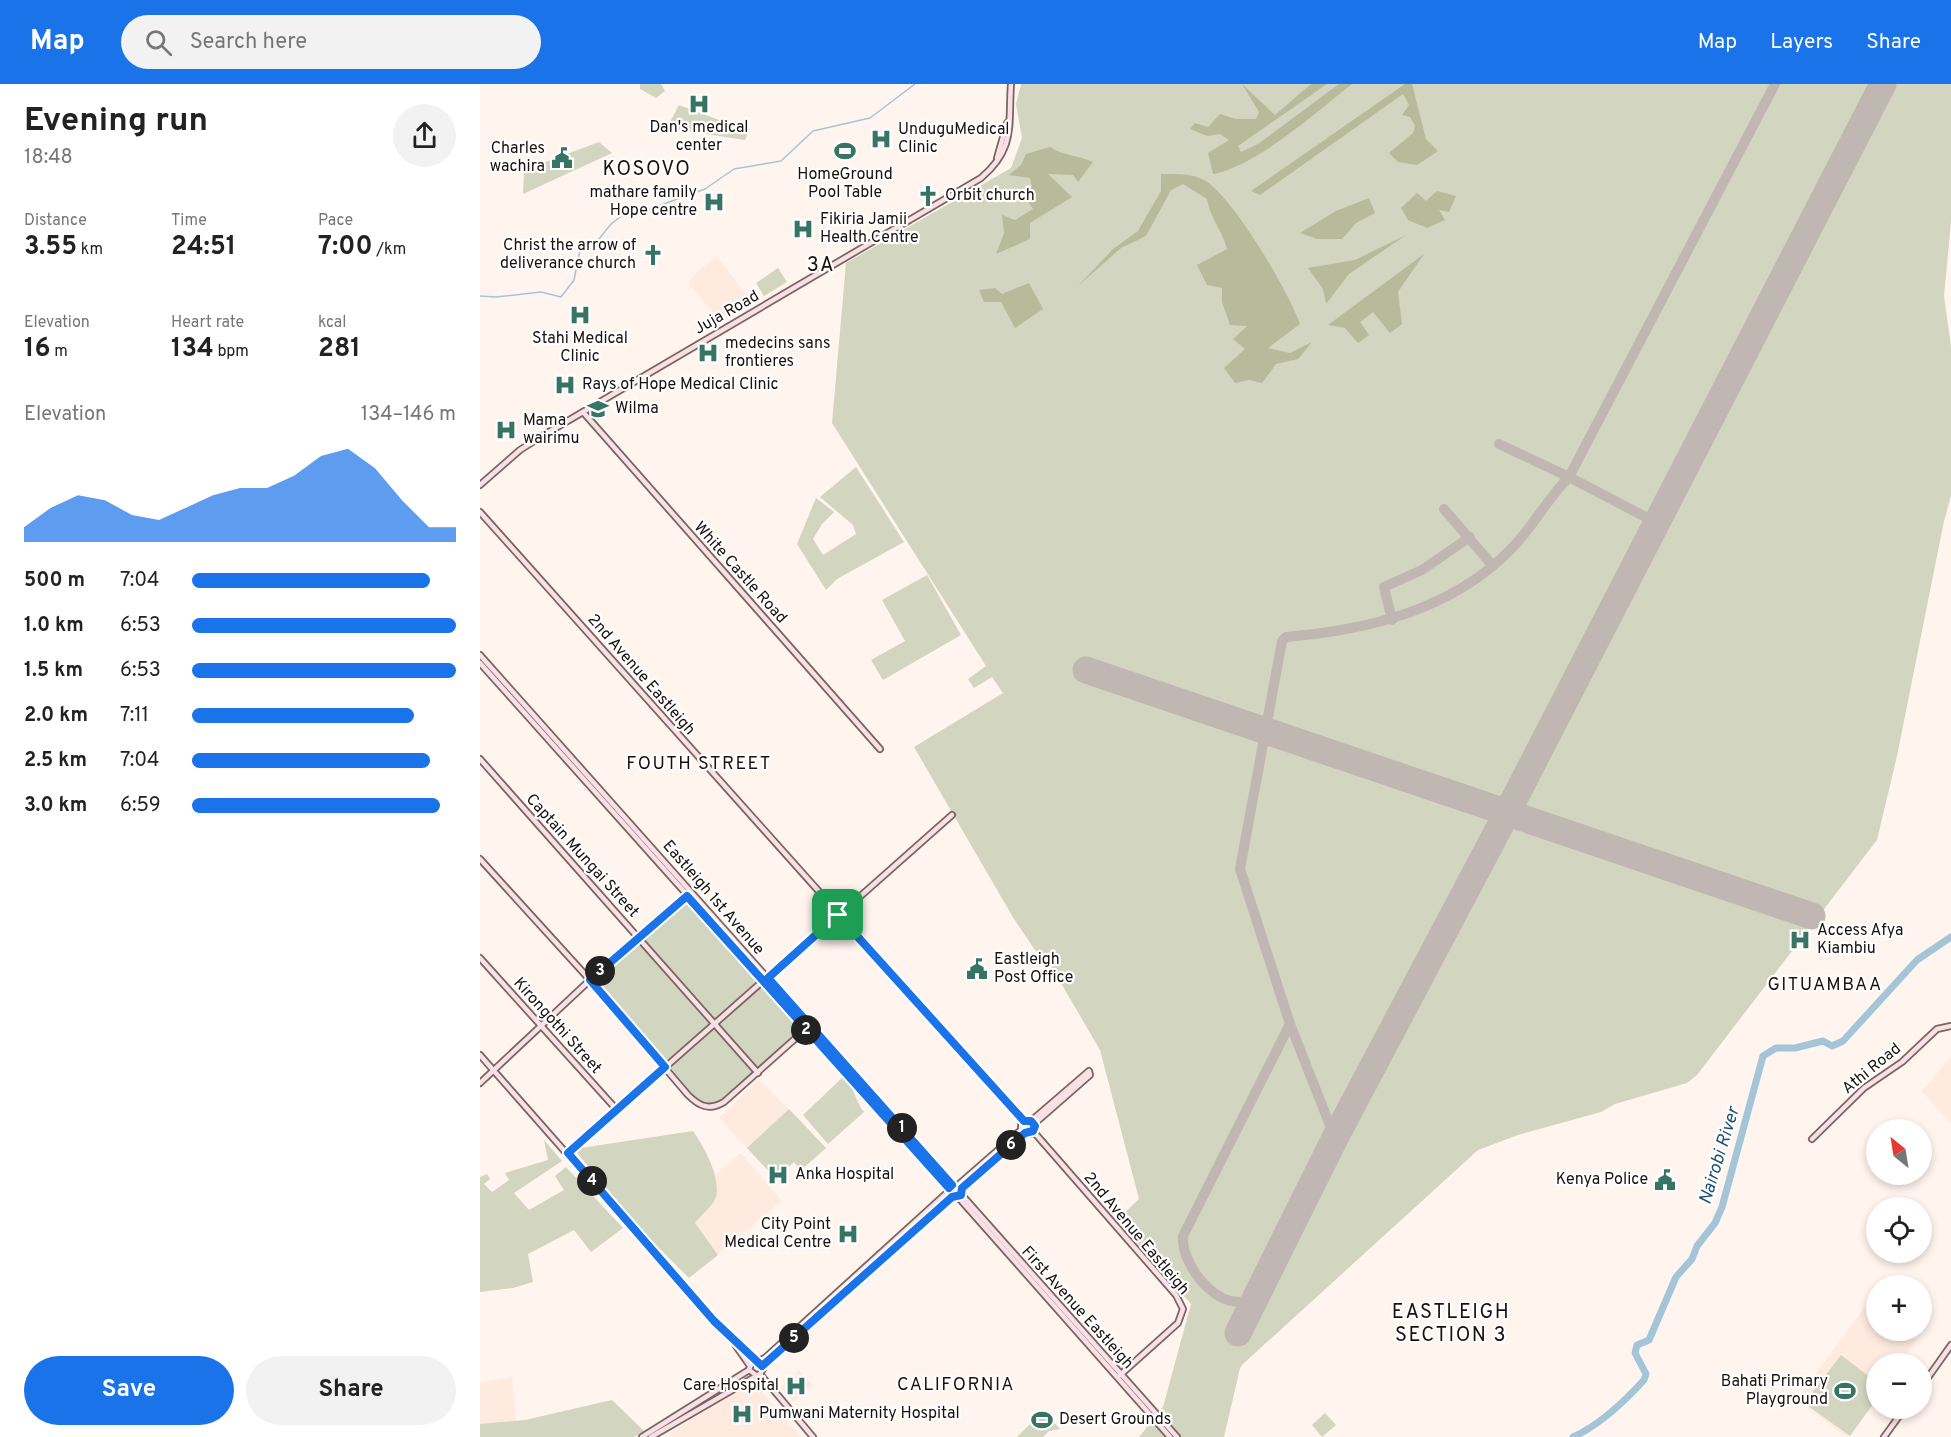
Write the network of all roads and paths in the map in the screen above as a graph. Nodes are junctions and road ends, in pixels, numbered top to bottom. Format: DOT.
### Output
graph roads {
  1 [pos="1011,84"];
  2 [pos="583,412"];
  3 [pos="480,485"];
  4 [pos="480,512"];
  5 [pos="480,655"];
  6 [pos="480,663"];
  7 [pos="880,749"];
  8 [pos="480,759"];
  9 [pos="952,815"];
  10 [pos="480,859"];
  11 [pos="687,896"];
  12 [pos="838,915"];
  13 [pos="639,938"];
  14 [pos="480,958"];
  15 [pos="768,978"];
  16 [pos="590,980"];
  17 [pos="763,981"];
  18 [pos="714,1023"];
  19 [pos="1951,1026"];
  20 [pos="541,1027"];
  21 [pos="806,1029"];
  22 [pos="480,1055"];
  23 [pos="665,1067"];
  24 [pos="494,1070"];
  25 [pos="758,1073"];
  26 [pos="480,1083"];
  27 [pos="617,1110"];
  28 [pos="1024,1121"];
  29 [pos="1033,1123"];
  30 [pos="1023,1131"];
  31 [pos="1033,1131"];
  32 [pos="1812,1139"];
  33 [pos="568,1153"];
  34 [pos="955,1191"];
  35 [pos="852,1278"];
  36 [pos="857,1284"];
  37 [pos="730,1337"];
  38 [pos="1950,1349"];
  39 [pos="759,1363"];
  40 [pos="750,1368"];
  41 [pos="1932,1373"];
  42 [pos="758,1374"];
  43 [pos="1120,1375"];
  44 [pos="1897,1419"];
  45 [pos="658,1435"];
  46 [pos="642,1437"];
  47 [pos="651,1437"];
  48 [pos="813,1437"];
  49 [pos="1170,1437"];
  50 [pos="1177,1437"];
  51 [pos="1884,1437"];
  1 -- 2 [label="main road, Juja Road"];
  2 -- 3 [label="main road, Juja Road"];
  2 -- 7 [label="main road, White Castle Road"];
  4 -- 12 [label="main road, 2nd Avenue Eastleigh"];
  5 -- 15 [label="main road, Eastleigh 1st Avenue"];
  6 -- 11 [label="main road, Eastleigh 1st Avenue"];
  8 -- 13 [label="main road, Captain Mungai Street"];
  9 -- 12 [label="main road"];
  10 -- 16 [label="main road"];
  11 -- 13 [label="main road"];
  11 -- 17 [label="main road, Eastleigh 1st Avenue"];
  12 -- 15 [label="main road"];
  12 -- 28 [label="main road, 2nd Avenue Eastleigh"];
  13 -- 16 [label="main road"];
  13 -- 18 [label="main road, Captain Mungai Street"];
  14 -- 20 [label="main road, Kirongothi Street"];
  15 -- 34 [label="main road, Eastleigh 1st Avenue"];
  16 -- 20 [label="main road"];
  16 -- 23 [label="main road"];
  17 -- 18 [label="main road"];
  17 -- 21 [label="main road, Eastleigh 1st Avenue"];
  18 -- 23 [label="main road"];
  18 -- 25 [label="main road, Captain Mungai Street"];
  19 -- 32 [label="main road, Athi Road"];
  20 -- 24 [label="main road"];
  20 -- 27 [label="main road, Kirongothi Street"];
  21 -- 25 [label="main road"];
  21 -- 34 [label="main road, Eastleigh 1st Avenue"];
  22 -- 24 [label="main road"];
  23 -- 25 [label="main road"];
  23 -- 27 [label="main road"];
  24 -- 26 [label="main road"];
  24 -- 33 [label="main road"];
  27 -- 33 [label="main road"];
  28 -- 29 [label="main road"];
  28 -- 30 [label="main road"];
  29 -- 29 [label="main road"];
  29 -- 31 [label="main road"];
  30 -- 31 [label="main road"];
  30 -- 34 [label="main road"];
  31 -- 43 [label="main road, 2nd Avenue Eastleigh"];
  33 -- 37 [label="main road"];
  34 -- 35 [label="main road"];
  34 -- 36 [label="main road"];
  34 -- 43 [label="main road, First Avenue Eastleigh"];
  34 -- 49 [label="main road, First Avenue Eastleigh"];
  35 -- 36 [label="main road"];
  35 -- 39 [label="main road"];
  36 -- 39 [label="main road"];
  37 -- 39 [label="main road"];
  37 -- 40 [label="main road"];
  38 -- 41 [label="main road"];
  39 -- 40 [label="main road"];
  39 -- 42 [label="main road"];
  40 -- 42 [label="main road"];
  40 -- 46 [label="main road"];
  42 -- 45 [label="main road"];
  42 -- 48 [label="main road"];
  43 -- 50 [label="main road, First Avenue Eastleigh"];
  44 -- 51 [label="main road"];
  45 -- 47 [label="main road"];
}
